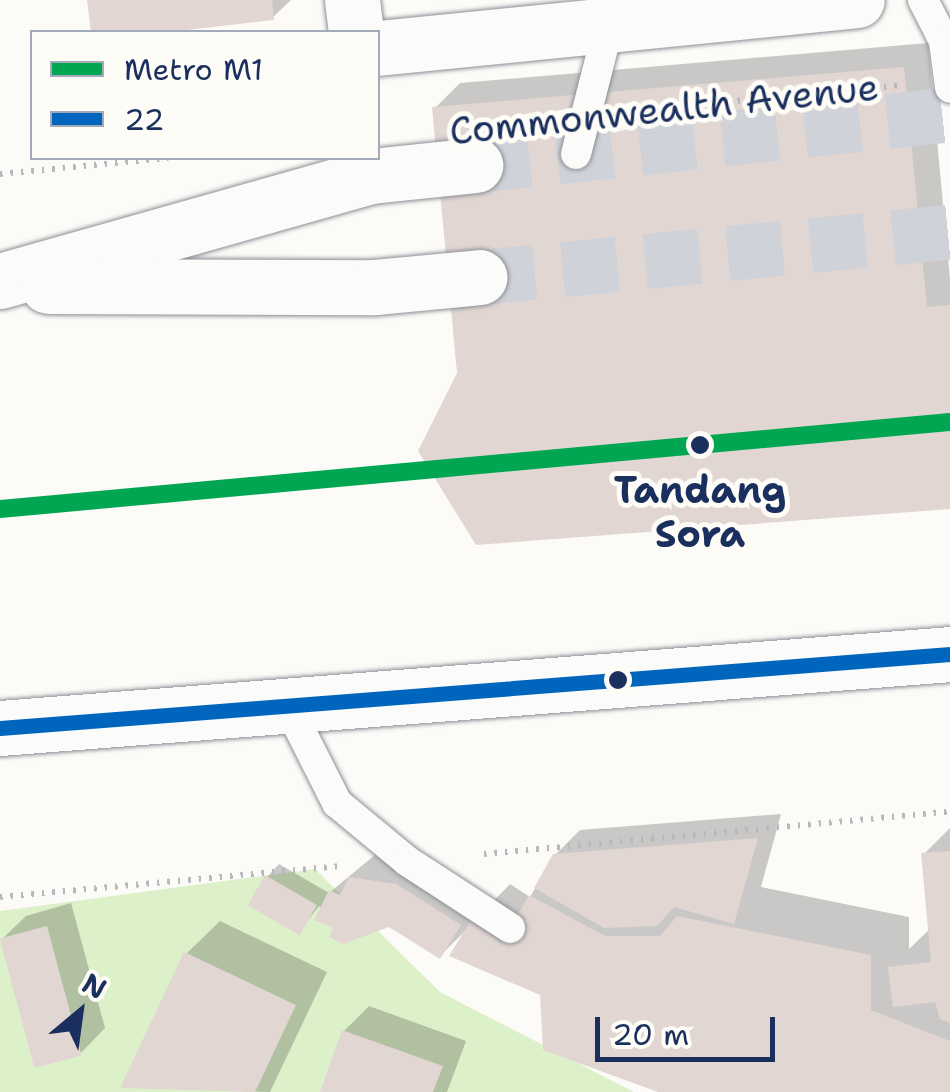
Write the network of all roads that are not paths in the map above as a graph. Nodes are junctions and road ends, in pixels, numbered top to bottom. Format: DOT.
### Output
graph roads {
  1 [pos="352,0"];
  2 [pos="856,0"];
  3 [pos="924,0"];
  4 [pos="614,11"];
  5 [pos="356,30"];
  6 [pos="380,48"];
  7 [pos="949,80"];
  8 [pos="950,88"];
  9 [pos="576,154"];
  10 [pos="474,165"];
  11 [pos="370,167"];
  12 [pos="480,277"];
  13 [pos="0,283"];
  14 [pos="950,654"];
  15 [pos="288,706"];
  16 [pos="0,728"];
  17 [pos="510,928"];
  1 -- 5 [label="main road"];
  2 -- 4 [label="main road"];
  3 -- 7 [label="lane"];
  4 -- 6 [label="main road"];
  4 -- 9 [label="lane"];
  7 -- 8 [label="lane"];
  10 -- 11 [label="main road, Commonwealth Avenue"];
  11 -- 13 [label="main road, Commonwealth Avenue"];
  12 -- 13 [label="main road, Commonwealth Avenue"];
  14 -- 15 [label="main road"];
  15 -- 16 [label="main road"];
  15 -- 17 [label="lane"];
}
